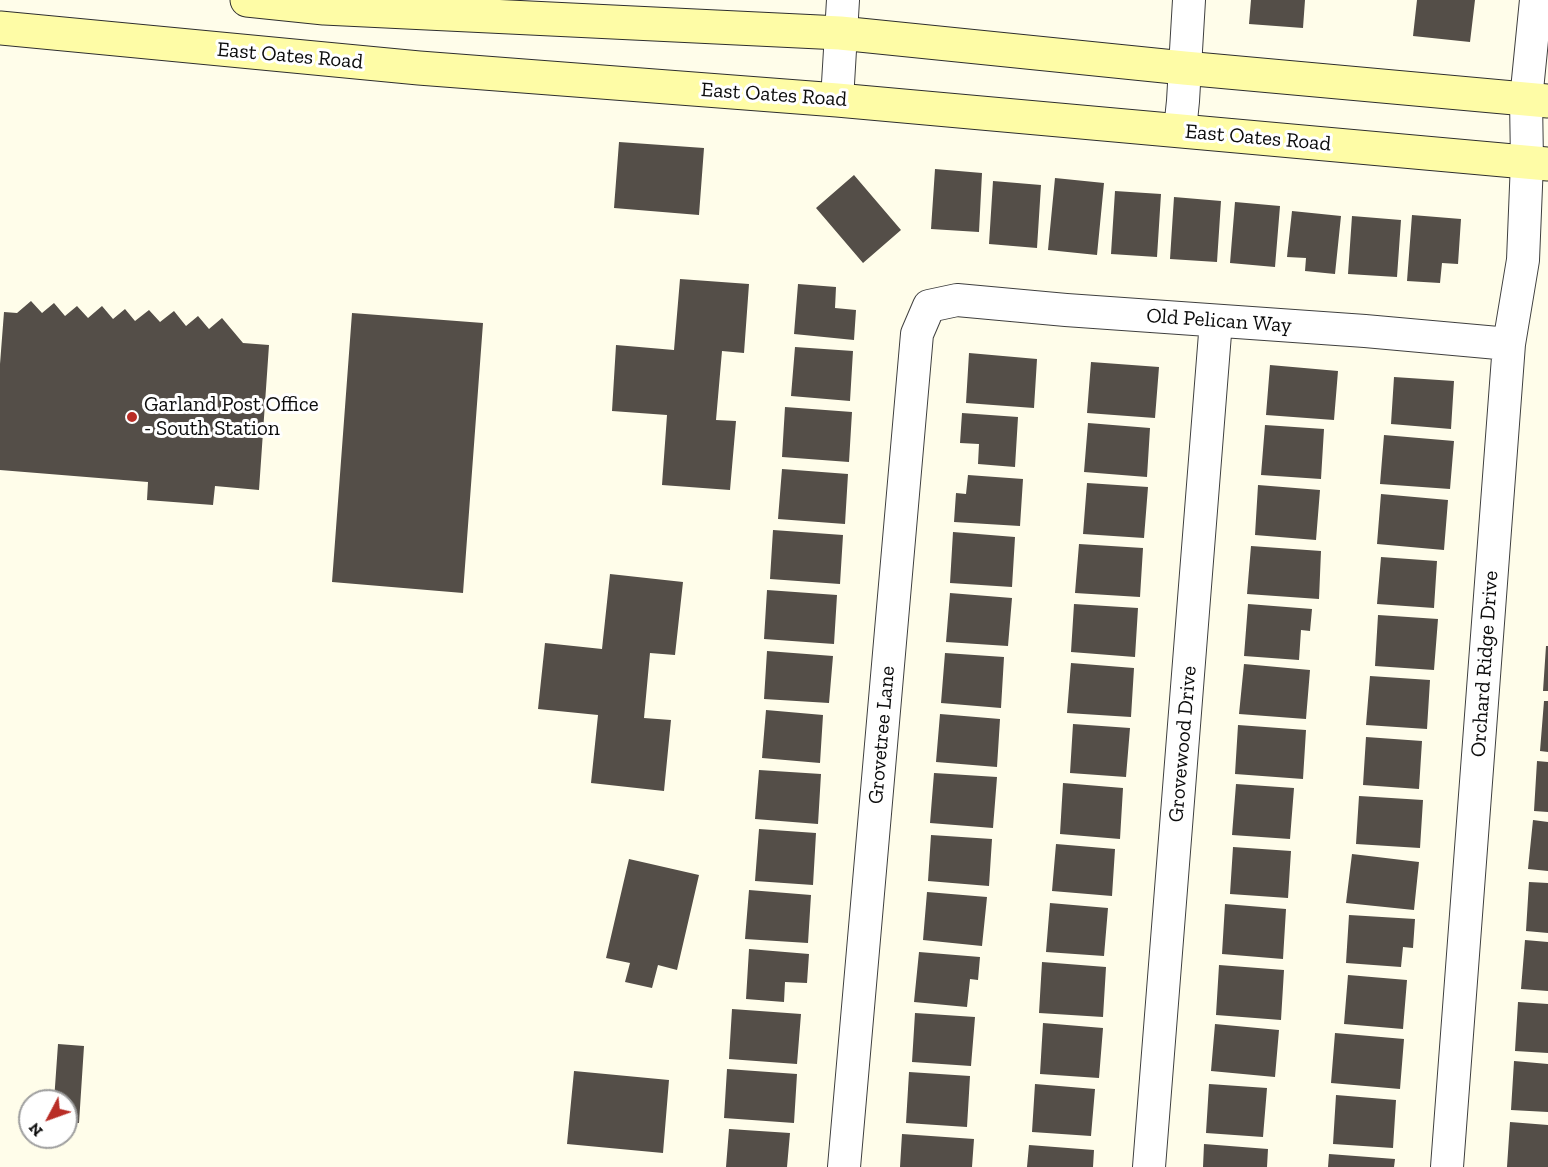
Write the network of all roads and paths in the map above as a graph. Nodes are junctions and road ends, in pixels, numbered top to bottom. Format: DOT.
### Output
graph roads {
  1 [pos="247,0"];
  2 [pos="843,0"];
  3 [pos="1189,0"];
  4 [pos="1536,0"];
  5 [pos="324,8"];
  6 [pos="0,28"];
  7 [pos="840,33"];
  8 [pos="319,58"];
  9 [pos="1184,68"];
  10 [pos="837,100"];
  11 [pos="1537,100"];
  12 [pos="1180,130"];
  13 [pos="1538,163"];
  14 [pos="929,306"];
  15 [pos="1216,321"];
  16 [pos="1509,344"];
  17 [pos="844,1167"];
  18 [pos="1149,1167"];
  19 [pos="1447,1167"];
  1 -- 5 [label="main road"];
  2 -- 7 [label="street"];
  3 -- 9 [label="street"];
  4 -- 11 [label="street, Orchard Ridge Drive"];
  5 -- 7 [label="main road"];
  5 -- 8 [label="main road"];
  6 -- 8 [label="main road, East Oates Road"];
  7 -- 9 [label="main road"];
  7 -- 10 [label="street"];
  8 -- 10 [label="main road, East Oates Road"];
  9 -- 11 [label="main road"];
  9 -- 12 [label="street"];
  10 -- 12 [label="main road, East Oates Road"];
  11 -- 13 [label="street, Orchard Ridge Drive"];
  12 -- 13 [label="main road, East Oates Road"];
  13 -- 16 [label="street, Orchard Ridge Drive"];
  14 -- 15 [label="street, Old Pelican Way"];
  14 -- 17 [label="street, Grovetree Lane"];
  15 -- 16 [label="street, Old Pelican Way"];
  15 -- 18 [label="street, Grovewood Drive"];
  16 -- 19 [label="street, Orchard Ridge Drive"];
}
